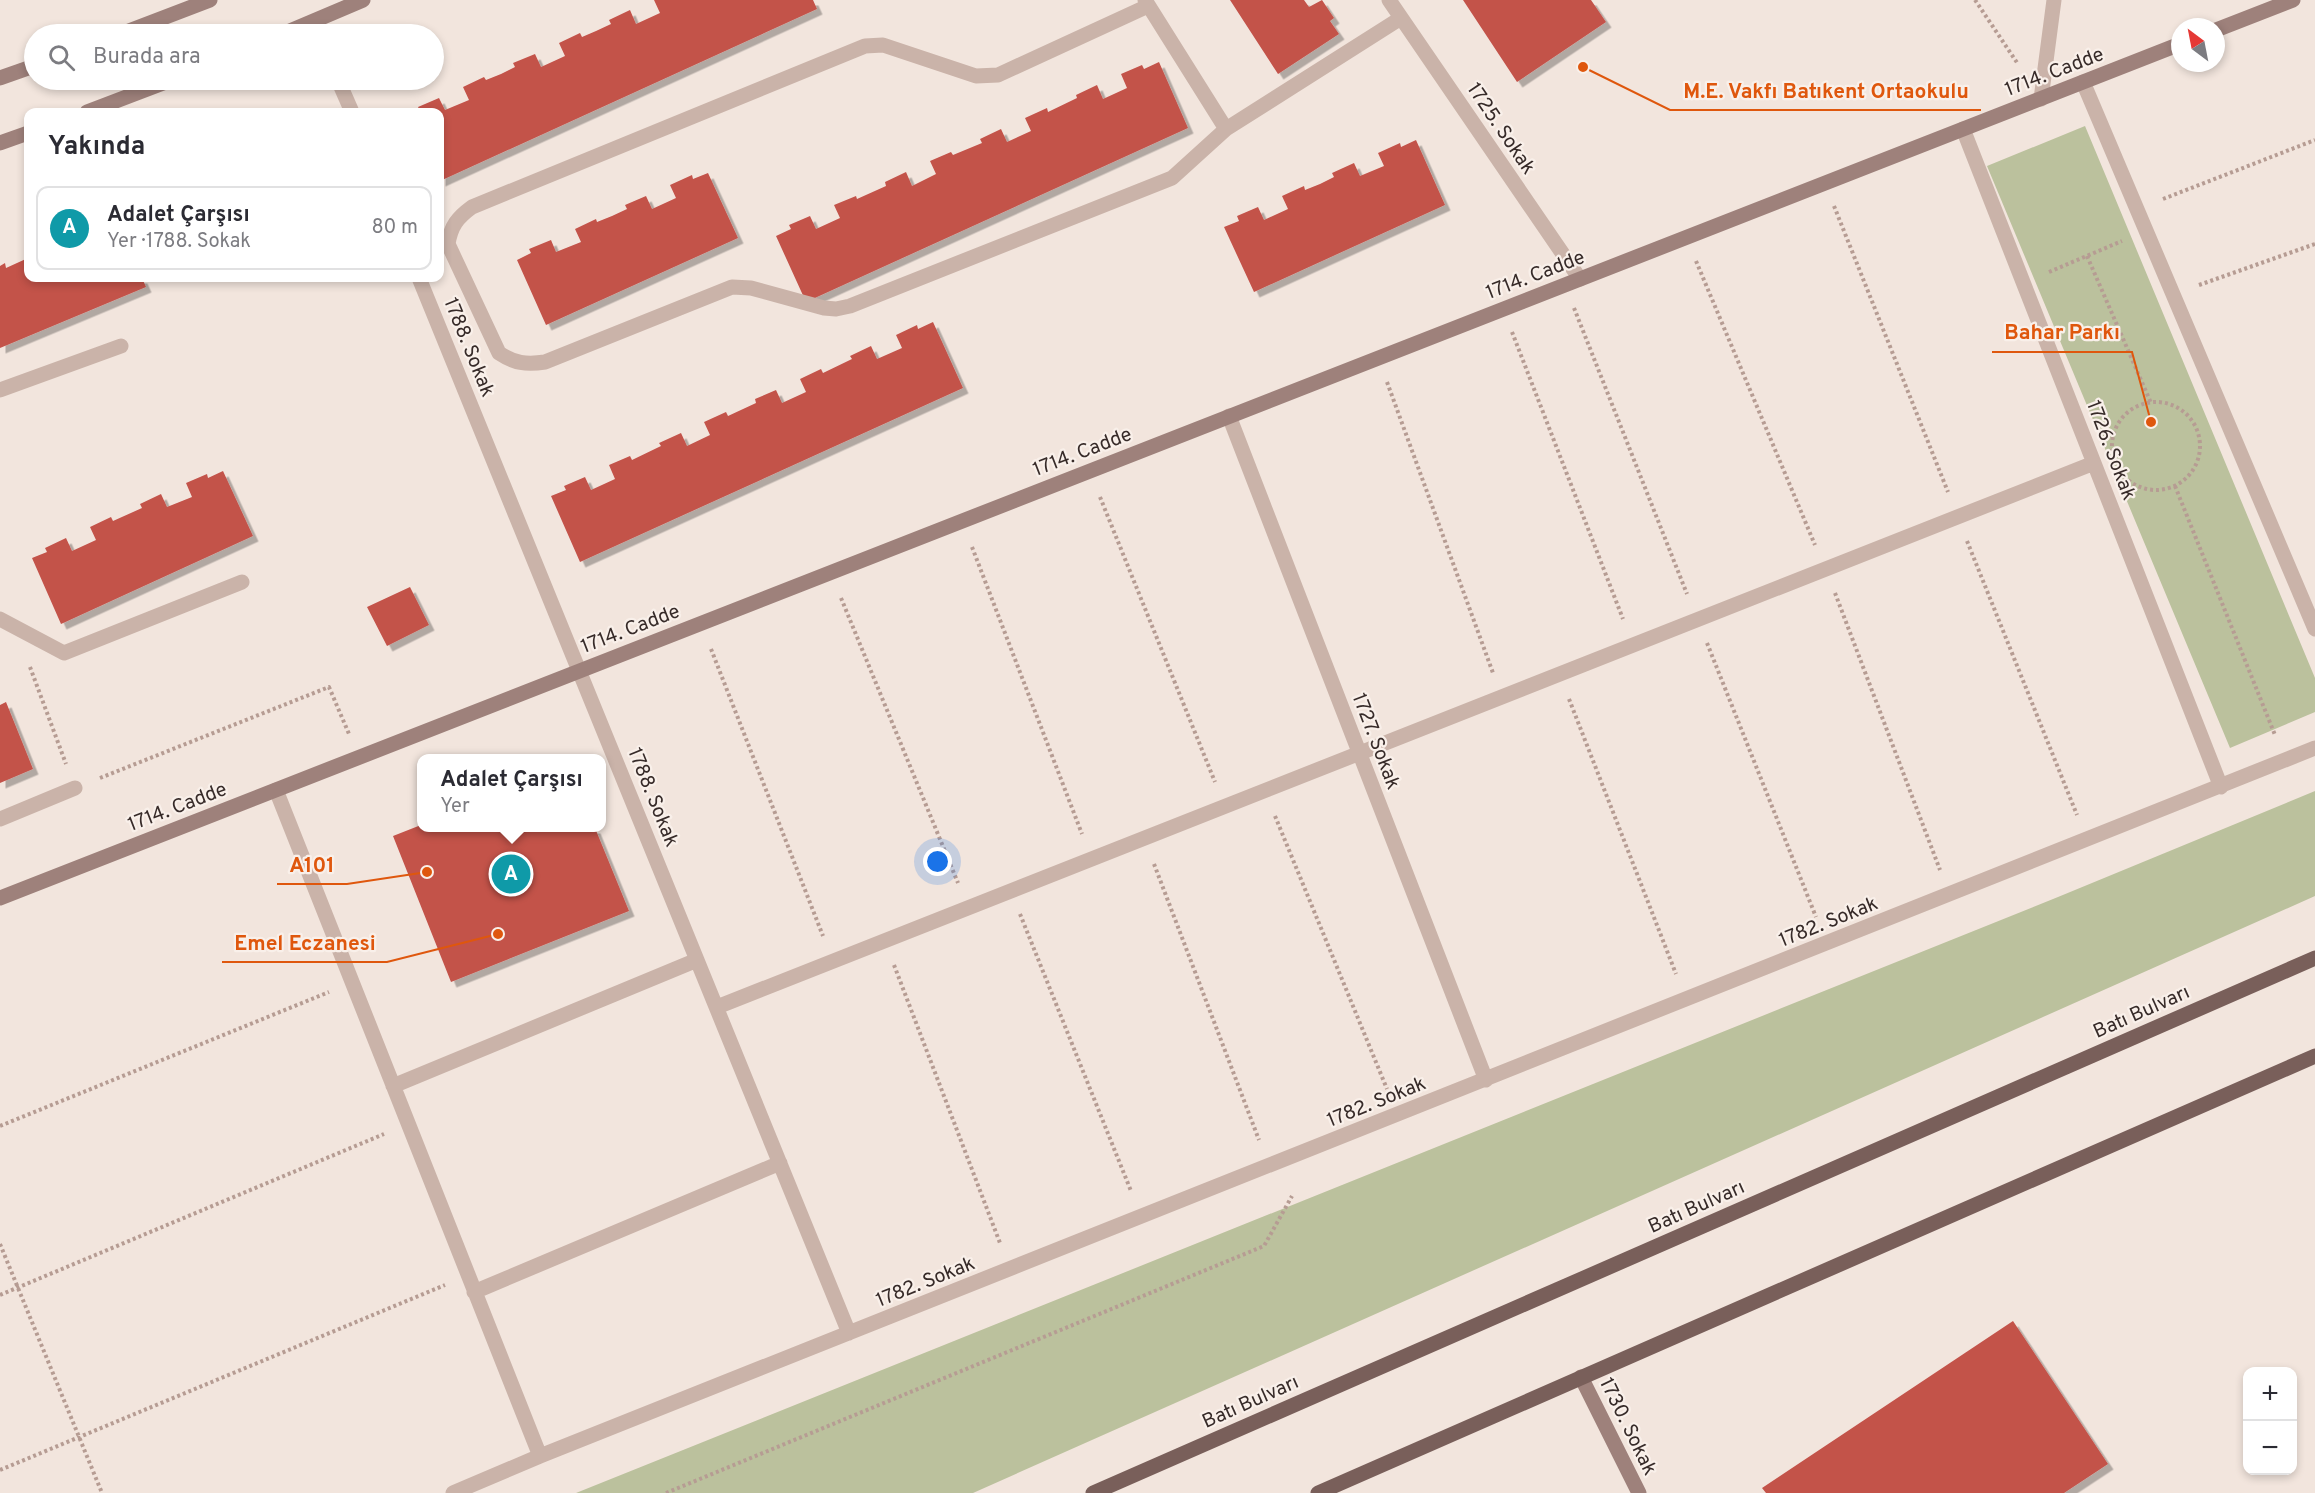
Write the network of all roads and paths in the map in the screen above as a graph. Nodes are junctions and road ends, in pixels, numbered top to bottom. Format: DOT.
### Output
graph roads {
  1 [pos="210,0"];
  2 [pos="363,0"];
  3 [pos="1389,0"];
  4 [pos="1975,0"];
  5 [pos="2054,0"];
  6 [pos="2293,0"];
  7 [pos="1147,3"];
  8 [pos="1401,18"];
  9 [pos="147,24"];
  10 [pos="324,24"];
  11 [pos="2225,26"];
  12 [pos="2171,48"];
  13 [pos="24,70"];
  14 [pos="0,78"];
  15 [pos="2083,82"];
  16 [pos="145,90"];
  17 [pos="342,90"];
  18 [pos="2041,99"];
  19 [pos="98,108"];
  20 [pos="350,108"];
  21 [pos="1226,129"];
  22 [pos="1963,129"];
  23 [pos="24,134"];
  24 [pos="2315,140"];
  25 [pos="0,143"];
  26 [pos="2137,210"];
  27 [pos="2146,231"];
  28 [pos="2315,244"];
  29 [pos="2087,256"];
  30 [pos="1580,279"];
  31 [pos="421,282"];
  32 [pos="2023,283"];
  33 [pos="2173,294"];
  34 [pos="1503,309"];
  35 [pos="121,346"];
  36 [pos="1378,358"];
  37 [pos="0,390"];
  38 [pos="2151,403"];
  39 [pos="1229,416"];
  40 [pos="2094,463"];
  41 [pos="1090,471"];
  42 [pos="2175,486"];
  43 [pos="962,521"];
  44 [pos="830,573"];
  45 [pos="242,582"];
  46 [pos="0,619"];
  47 [pos="700,623"];
  48 [pos="16,627"];
  49 [pos="2315,629"];
  50 [pos="1633,645"];
  51 [pos="580,671"];
  52 [pos="1559,674"];
  53 [pos="1502,697"];
  54 [pos="2315,748"];
  55 [pos="1360,753"];
  56 [pos="359,757"];
  57 [pos="2285,760"];
  58 [pos="2221,787"];
  59 [pos="75,788"];
  60 [pos="276,790"];
  61 [pos="1265,791"];
  62 [pos="1224,806"];
  63 [pos="0,819"];
  64 [pos="1144,838"];
  65 [pos="1092,859"];
  66 [pos="1010,891"];
  67 [pos="0,898"];
  68 [pos="968,908"];
  69 [pos="885,941"];
  70 [pos="2315,958"];
  71 [pos="697,960"];
  72 [pos="833,962"];
  73 [pos="352,983"];
  74 [pos="1686,1000"];
  75 [pos="717,1007"];
  76 [pos="2315,1056"];
  77 [pos="1486,1080"];
  78 [pos="393,1086"];
  79 [pos="1397,1115"];
  80 [pos="408,1124"];
  81 [pos="0,1126"];
  82 [pos="780,1163"];
  83 [pos="1269,1166"];
  84 [pos="1292,1196"];
  85 [pos="1142,1217"];
  86 [pos="0,1244"];
  87 [pos="1010,1269"];
  88 [pos="468,1275"];
  89 [pos="18,1287"];
  90 [pos="474,1292"];
  91 [pos="0,1295"];
  92 [pos="849,1333"];
  93 [pos="1581,1377"];
  94 [pos="79,1437"];
  95 [pos="540,1456"];
  96 [pos="0,1470"];
  97 [pos="102,1493"];
  98 [pos="453,1493"];
  99 [pos="666,1493"];
  100 [pos="1093,1493"];
  101 [pos="1318,1493"];
  102 [pos="1639,1493"];
  1 -- 9 [label="street"];
  2 -- 10 [label="street"];
  3 -- 8 [label="street, 1725. Sokak"];
  4 -- 18 [label="path"];
  5 -- 18 [label="street"];
  6 -- 11 [label="street"];
  7 -- 21 [label="street"];
  7 -- 21 [label="street"];
  8 -- 21 [label="street"];
  8 -- 30 [label="street, 1725. Sokak"];
  12 -- 15 [label="street, 1714. Cadde"];
  13 -- 14 [label="street"];
  15 -- 18 [label="street, 1714. Cadde"];
  15 -- 26 [label="street"];
  16 -- 19 [label="street"];
  17 -- 20 [label="street"];
  18 -- 22 [label="street, 1714. Cadde"];
  22 -- 30 [label="street, 1714. Cadde"];
  22 -- 32 [label="street, 1726. Sokak"];
  23 -- 25 [label="street"];
  24 -- 26 [label="path"];
  26 -- 27 [label="street"];
  27 -- 29 [label="path"];
  27 -- 33 [label="street"];
  28 -- 33 [label="path"];
  29 -- 32 [label="path"];
  29 -- 38 [label="path"];
  30 -- 34 [label="street, 1714. Cadde"];
  31 -- 51 [label="street, 1788. Sokak"];
  32 -- 40 [label="street, 1726. Sokak"];
  33 -- 49 [label="street"];
  34 -- 36 [label="street, 1714. Cadde"];
  34 -- 50 [label="path"];
  35 -- 37 [label="street"];
  36 -- 39 [label="street, 1714. Cadde"];
  36 -- 53 [label="path"];
  38 -- 42 [label="path"];
  38 -- 42 [label="path"];
  39 -- 41 [label="street, 1714. Cadde"];
  39 -- 55 [label="street, 1727. Sokak"];
  40 -- 50 [label="street"];
  40 -- 58 [label="street, 1726. Sokak"];
  41 -- 43 [label="street, 1714. Cadde"];
  41 -- 62 [label="path"];
  42 -- 57 [label="path"];
  43 -- 44 [label="street, 1714. Cadde"];
  43 -- 65 [label="path"];
  44 -- 47 [label="street, 1714. Cadde"];
  44 -- 68 [label="path"];
  45 -- 48 [label="street"];
  46 -- 48 [label="street"];
  47 -- 51 [label="street, 1714. Cadde"];
  47 -- 72 [label="path"];
  48 -- 59 [label="path"];
  50 -- 52 [label="street"];
  51 -- 56 [label="street, 1714. Cadde"];
  51 -- 71 [label="street, 1788. Sokak"];
  52 -- 53 [label="street"];
  52 -- 74 [label="path"];
  53 -- 55 [label="street"];
  54 -- 57 [label="street, 1782. Sokak"];
  55 -- 61 [label="street"];
  55 -- 77 [label="street, 1727. Sokak"];
  56 -- 59 [label="path"];
  56 -- 60 [label="street, 1714. Cadde"];
  57 -- 58 [label="street, 1782. Sokak"];
  58 -- 74 [label="street, 1782. Sokak"];
  59 -- 63 [label="street"];
  60 -- 67 [label="street, 1714. Cadde"];
  60 -- 73 [label="street"];
  61 -- 62 [label="street"];
  61 -- 79 [label="path"];
  62 -- 64 [label="street"];
  64 -- 65 [label="street"];
  64 -- 83 [label="path"];
  65 -- 66 [label="street"];
  66 -- 68 [label="street"];
  66 -- 85 [label="path"];
  68 -- 69 [label="street"];
  69 -- 72 [label="street"];
  69 -- 87 [label="path"];
  70 -- 100 [label="main road, Batı Bulvarı"];
  71 -- 75 [label="street, 1788. Sokak"];
  71 -- 78 [label="street"];
  72 -- 75 [label="street"];
  73 -- 78 [label="street"];
  73 -- 81 [label="path"];
  74 -- 77 [label="street, 1782. Sokak"];
  75 -- 82 [label="street, 1788. Sokak"];
  76 -- 93 [label="main road"];
  77 -- 79 [label="street, 1782. Sokak"];
  78 -- 80 [label="street"];
  79 -- 83 [label="street, 1782. Sokak"];
  80 -- 88 [label="street"];
  80 -- 89 [label="path"];
  82 -- 90 [label="street"];
  82 -- 92 [label="street, 1788. Sokak"];
  83 -- 85 [label="street, 1782. Sokak"];
  84 -- 99 [label="path"];
  85 -- 87 [label="street, 1782. Sokak"];
  86 -- 89 [label="path"];
  87 -- 92 [label="street, 1782. Sokak"];
  88 -- 90 [label="street"];
  88 -- 94 [label="path"];
  89 -- 91 [label="path"];
  89 -- 94 [label="path"];
  90 -- 95 [label="street"];
  92 -- 95 [label="street, 1782. Sokak"];
  93 -- 101 [label="main road"];
  93 -- 102 [label="street, 1730. Sokak"];
  94 -- 96 [label="path"];
  94 -- 97 [label="path"];
  95 -- 98 [label="street, 1782. Sokak"];
}
